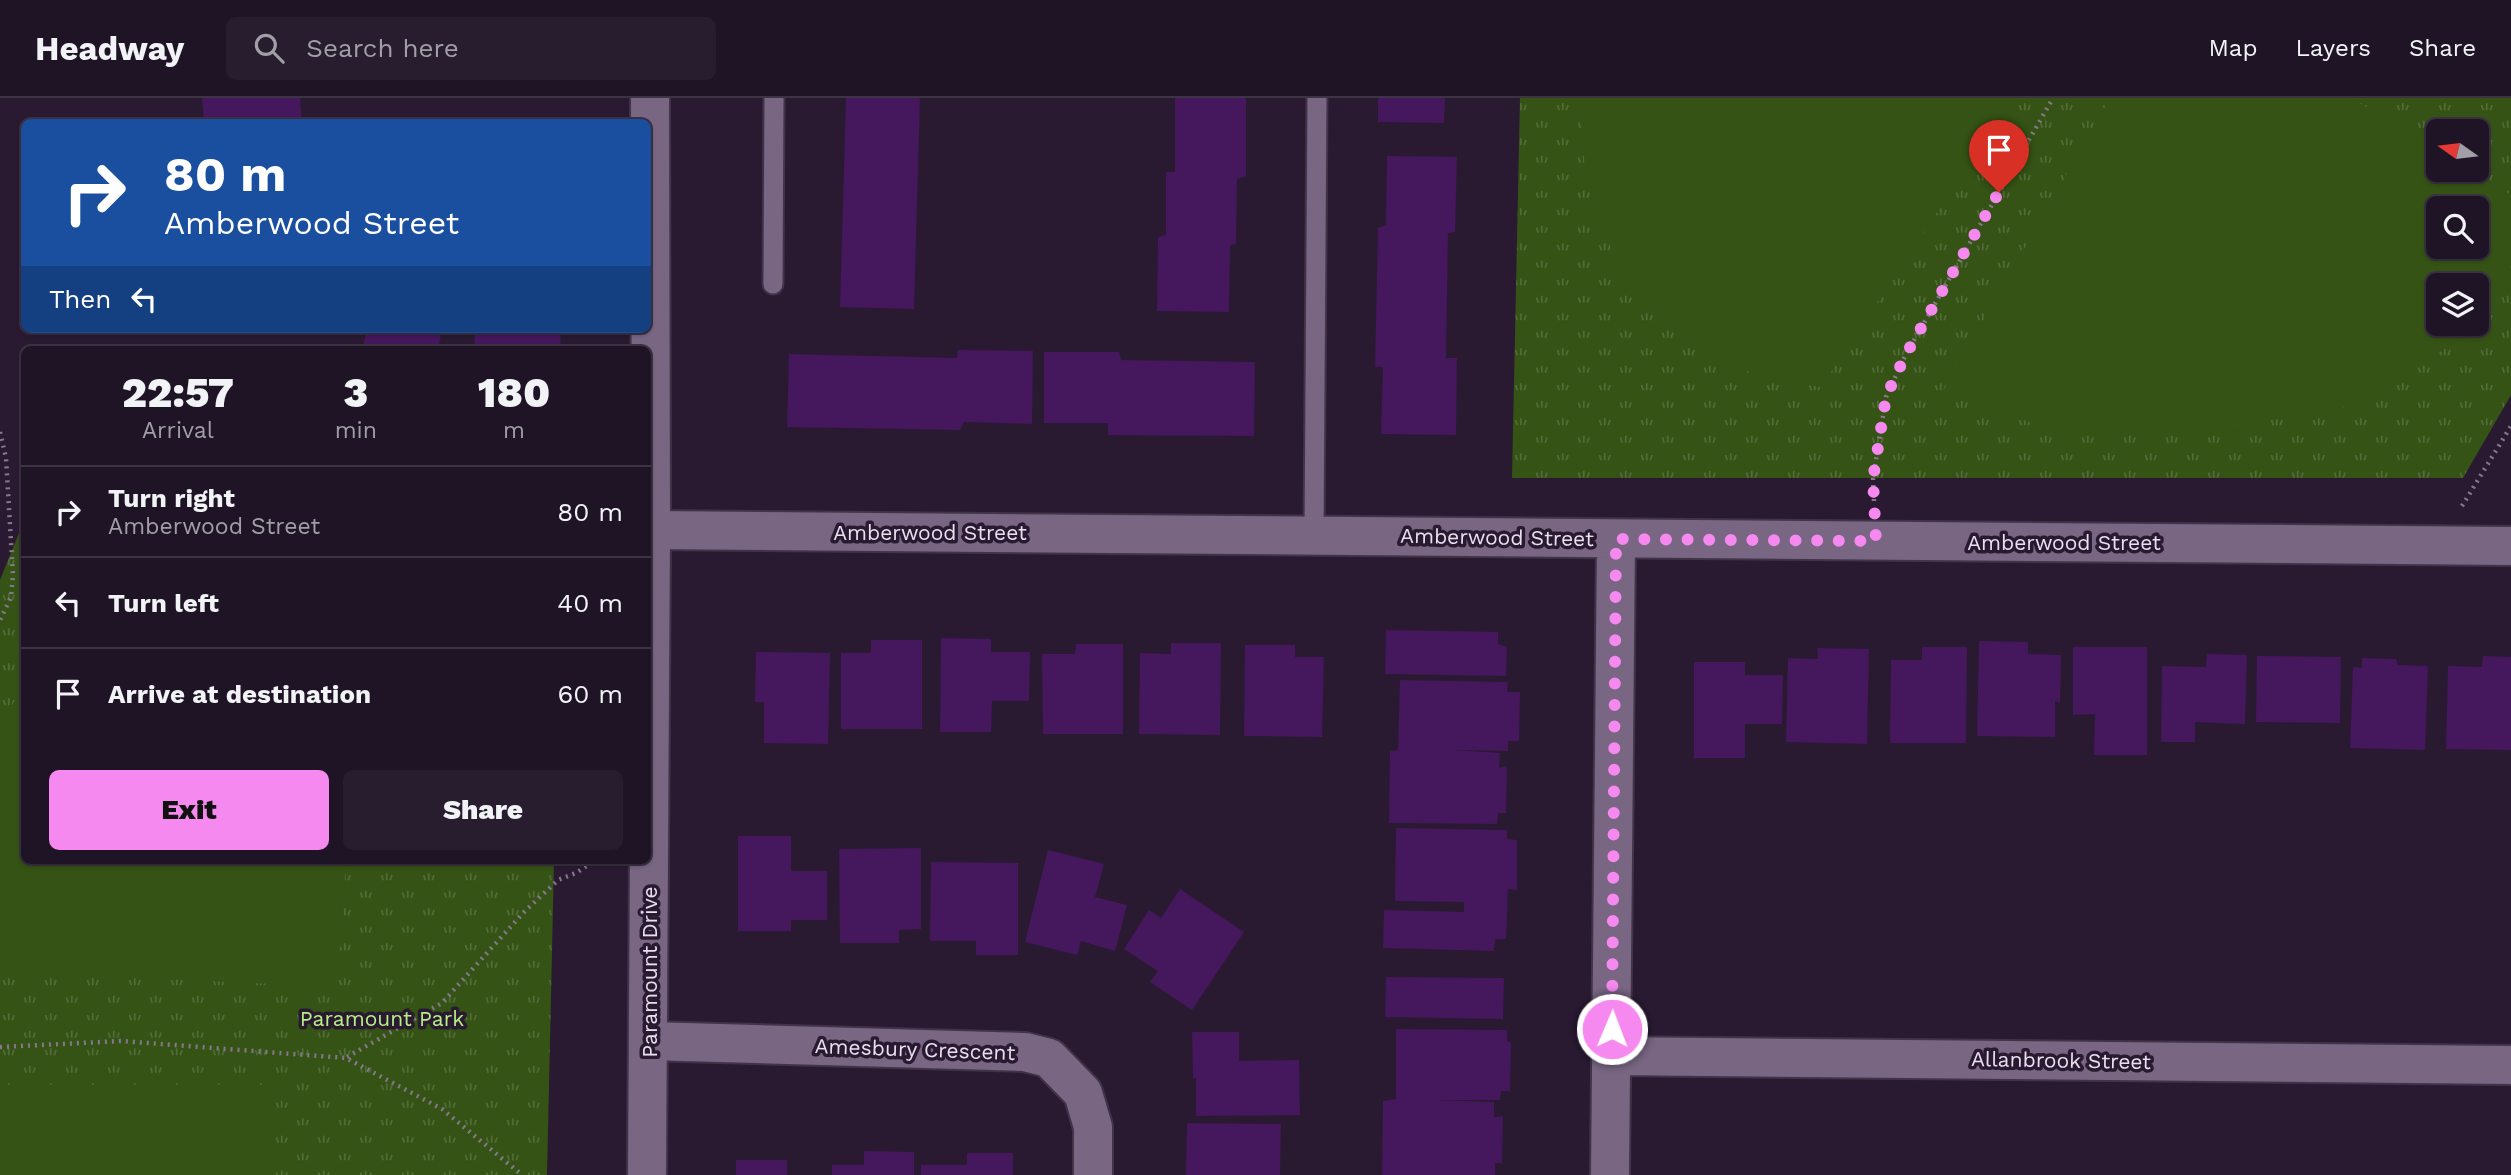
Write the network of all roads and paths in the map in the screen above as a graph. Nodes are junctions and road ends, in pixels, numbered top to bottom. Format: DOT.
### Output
graph roads {
  1 [pos="650,98"];
  2 [pos="775,98"];
  3 [pos="1317,98"];
  4 [pos="2053,98"];
  5 [pos="649,119"];
  6 [pos="773,284"];
  7 [pos="2511,426"];
  8 [pos="0,432"];
  9 [pos="651,530"];
  10 [pos="1314,534"];
  11 [pos="1616,539"];
  12 [pos="1876,541"];
  13 [pos="2444,545"];
  14 [pos="2511,546"];
  15 [pos="0,620"];
  16 [pos="590,864"];
  17 [pos="650,864"];
  18 [pos="649,1041"];
  19 [pos="0,1047"];
  20 [pos="1612,1056"];
  21 [pos="346,1058"];
  22 [pos="2511,1065"];
  23 [pos="522,1175"];
  24 [pos="647,1175"];
  25 [pos="1093,1175"];
  26 [pos="1610,1175"];
  1 -- 5 [label="street, Paramount Drive"];
  2 -- 6 [label="lane"];
  3 -- 10 [label="lane"];
  4 -- 12 [label="path"];
  7 -- 13 [label="path"];
  8 -- 15 [label="path"];
  9 -- 10 [label="street, Amberwood Street"];
  10 -- 11 [label="street, Amberwood Street"];
  11 -- 12 [label="street, Amberwood Street"];
  11 -- 20 [label="street"];
  12 -- 13 [label="street, Amberwood Street"];
  13 -- 14 [label="street, Amberwood Street"];
  16 -- 21 [label="path"];
  17 -- 18 [label="street, Paramount Drive"];
  18 -- 24 [label="street, Paramount Drive"];
  18 -- 25 [label="street, Amesbury Crescent"];
  19 -- 21 [label="path"];
  20 -- 22 [label="street, Allanbrook Street"];
  20 -- 26 [label="street"];
  21 -- 23 [label="path"];
}
